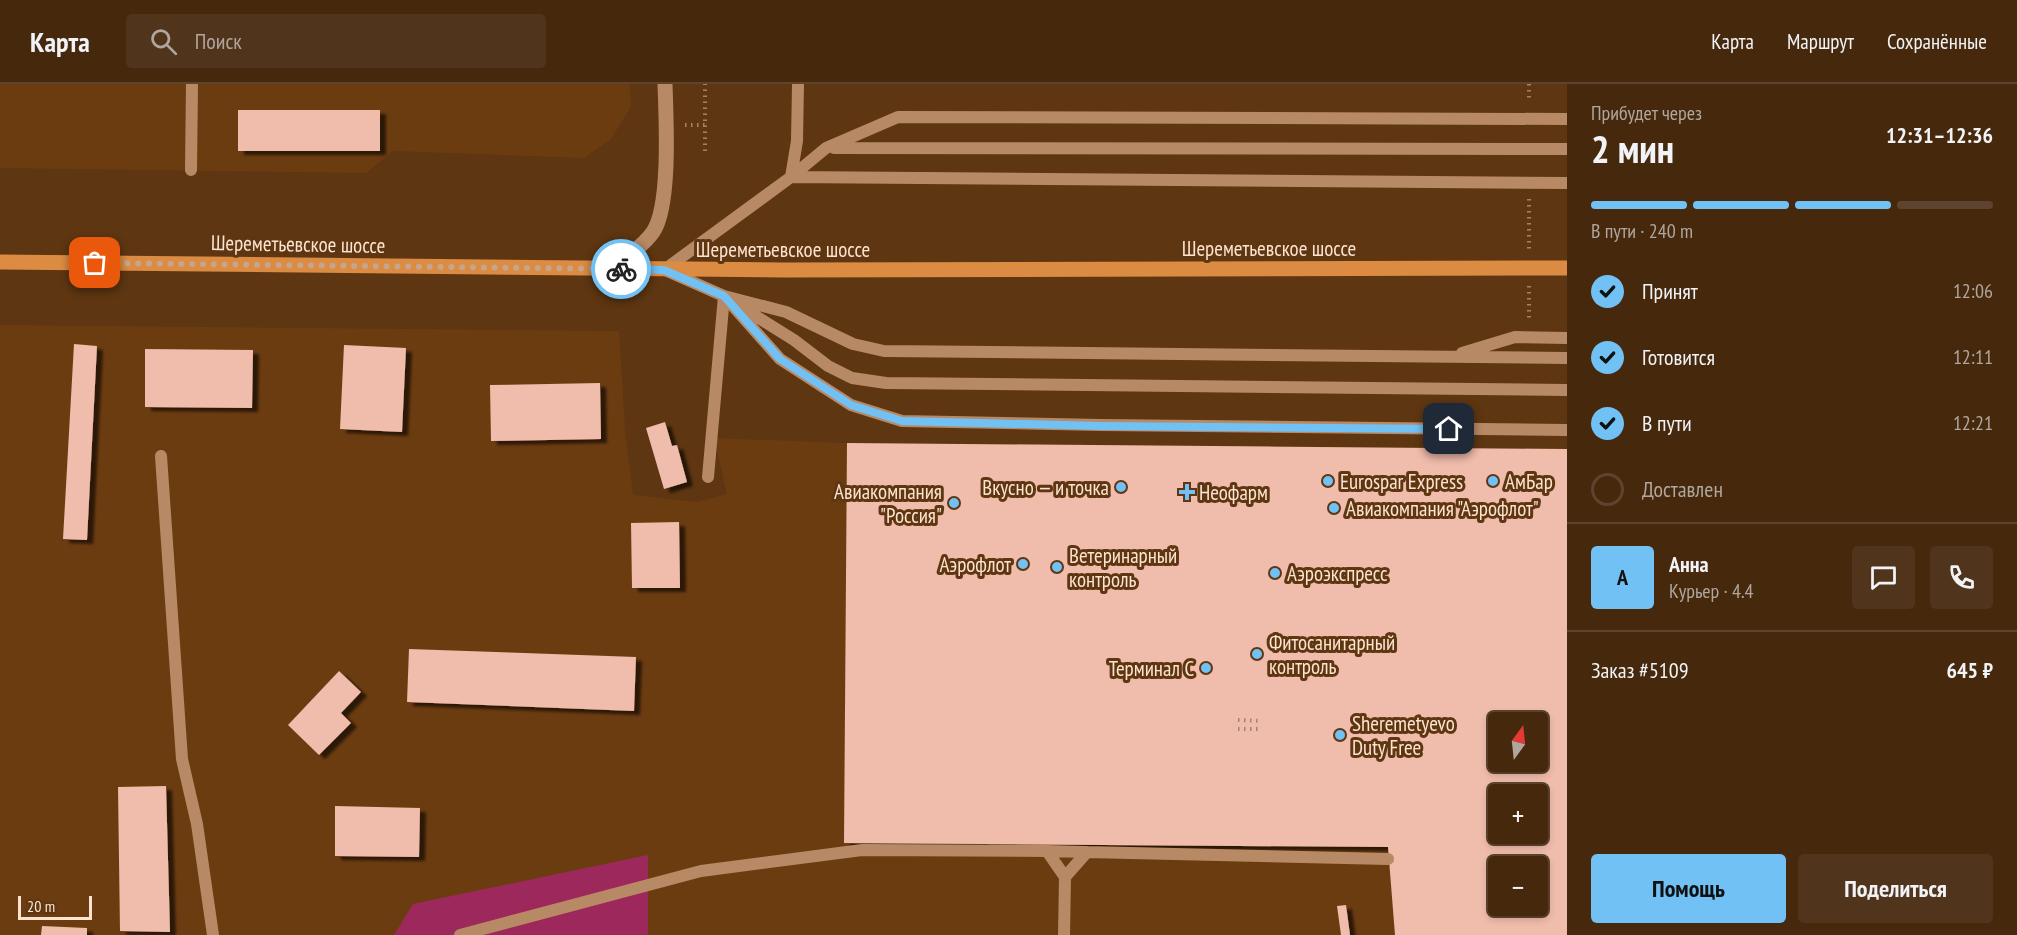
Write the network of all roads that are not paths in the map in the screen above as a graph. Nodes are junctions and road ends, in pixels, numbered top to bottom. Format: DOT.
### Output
graph roads {
  1 [pos="192,84"];
  2 [pos="665,84"];
  3 [pos="798,84"];
  4 [pos="1567,118"];
  5 [pos="826,147"];
  6 [pos="1567,149"];
  7 [pos="191,170"];
  8 [pos="791,177"];
  9 [pos="1567,183"];
  10 [pos="0,262"];
  11 [pos="1567,268"];
  12 [pos="605,269"];
  13 [pos="664,270"];
  14 [pos="724,296"];
  15 [pos="1567,338"];
  16 [pos="1449,357"];
  17 [pos="1567,358"];
  18 [pos="1567,390"];
  19 [pos="1567,430"];
  20 [pos="161,456"];
  21 [pos="708,477"];
  22 [pos="1047,851"];
  23 [pos="1087,852"];
  24 [pos="1388,859"];
  25 [pos="1065,877"];
  26 [pos="213,935"];
  27 [pos="460,935"];
  28 [pos="1064,935"];
  1 -- 7 [label="lane"];
  2 -- 12 [label="street"];
  3 -- 8 [label="lane"];
  4 -- 5 [label="lane"];
  5 -- 6 [label="lane"];
  5 -- 8 [label="lane"];
  8 -- 9 [label="lane"];
  8 -- 13 [label="lane"];
  10 -- 12 [label="main road, Шереметьевское шоссе"];
  11 -- 13 [label="main road, Шереметьевское шоссе"];
  12 -- 13 [label="main road, Шереметьевское шоссе"];
  13 -- 14 [label="lane"];
  14 -- 16 [label="lane"];
  14 -- 18 [label="lane"];
  14 -- 19 [label="lane"];
  14 -- 21 [label="lane"];
  15 -- 16 [label="lane"];
  16 -- 17 [label="lane"];
  20 -- 26 [label="lane"];
  22 -- 23 [label="lane"];
  22 -- 25 [label="lane"];
  22 -- 27 [label="lane"];
  23 -- 24 [label="lane"];
  23 -- 25 [label="lane"];
  25 -- 28 [label="lane"];
}
